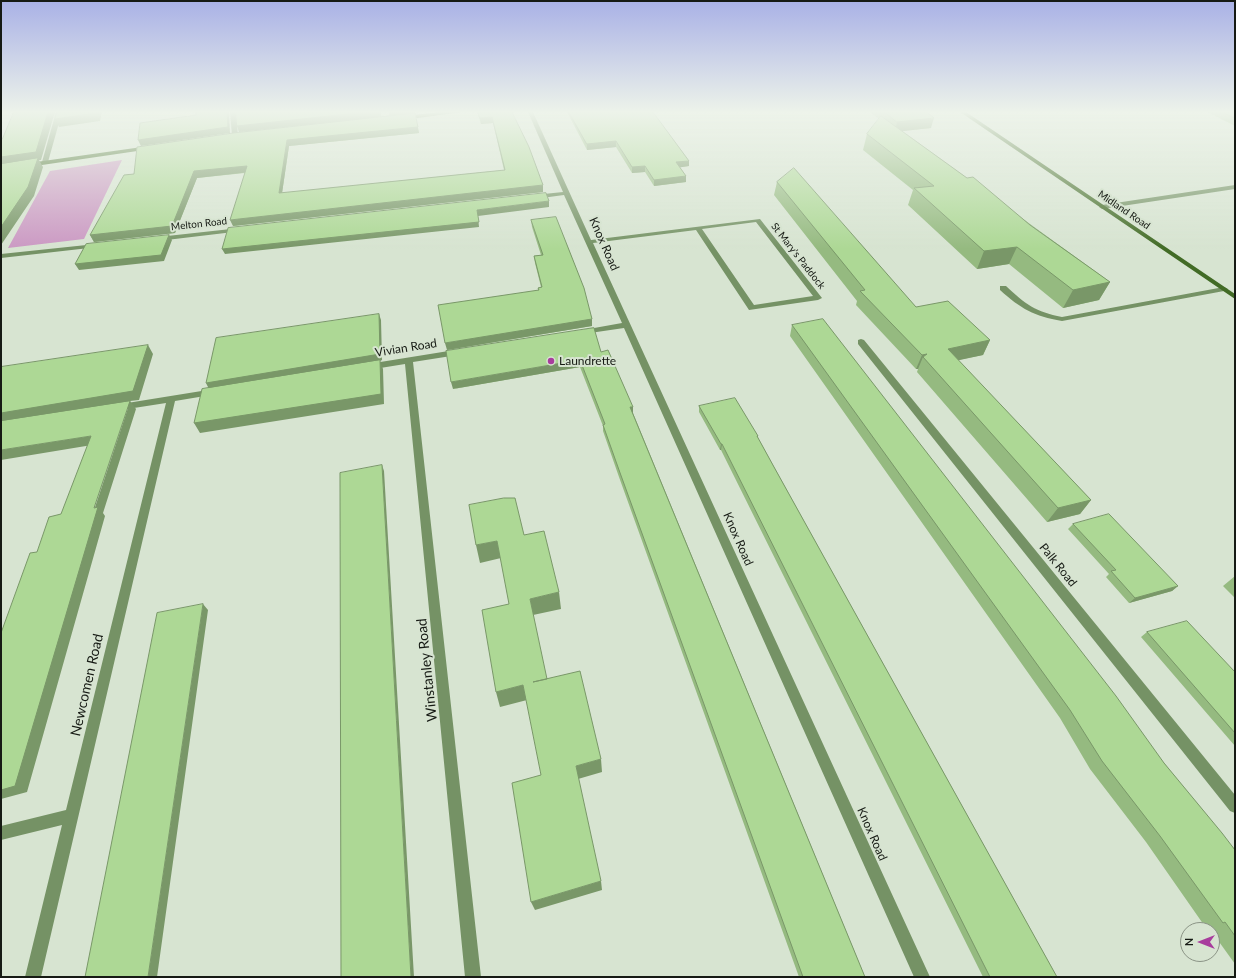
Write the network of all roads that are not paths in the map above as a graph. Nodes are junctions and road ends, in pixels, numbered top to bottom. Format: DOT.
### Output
graph roads {
  1 [pos="46,158"];
  2 [pos="77,158"];
  3 [pos="550,158"];
  4 [pos="1029,158"];
  5 [pos="45,162"];
  6 [pos="1,169"];
  7 [pos="1235,187"];
  8 [pos="566,194"];
  9 [pos="527,198"];
  10 [pos="1102,207"];
  11 [pos="698,228"];
  12 [pos="244,229"];
  13 [pos="150,240"];
  14 [pos="588,242"];
  15 [pos="103,245"];
  16 [pos="1,256"];
  17 [pos="1003,288"];
  18 [pos="1224,289"];
  19 [pos="1235,296"];
  20 [pos="626,325"];
  21 [pos="572,334"];
  22 [pos="861,342"];
  23 [pos="471,350"];
  24 [pos="409,360"];
  25 [pos="356,369"];
  26 [pos="225,390"];
  27 [pos="171,399"];
  28 [pos="109,409"];
  29 [pos="1235,806"];
  30 [pos="72,816"];
  31 [pos="1,833"];
  32 [pos="33,977"];
  33 [pos="474,977"];
  34 [pos="922,977"];
  1 -- 5 [label="street"];
  2 -- 5 [label="main road"];
  3 -- 8 [label="street, Knox Road"];
  4 -- 10 [label="main road, Midland Road"];
  5 -- 6 [label="main road"];
  7 -- 10 [label="street"];
  8 -- 9 [label="street"];
  8 -- 14 [label="street, Knox Road"];
  10 -- 18 [label="main road, Midland Road"];
  11 -- 11 [label="street, St Mary's Paddock"];
  11 -- 14 [label="street, St Mary's Paddock"];
  12 -- 13 [label="street, Melton Road"];
  14 -- 20 [label="street, Knox Road"];
  15 -- 16 [label="street"];
  17 -- 18 [label="street"];
  18 -- 19 [label="main road, Midland Road"];
  20 -- 21 [label="street"];
  20 -- 34 [label="street, Knox Road"];
  22 -- 29 [label="street, Palk Road"];
  23 -- 24 [label="street, Vivian Road"];
  24 -- 25 [label="street, Vivian Road"];
  24 -- 33 [label="street, Winstanley Road"];
  26 -- 27 [label="street"];
  27 -- 28 [label="street"];
  27 -- 30 [label="street, Newcomen Road"];
  30 -- 31 [label="street"];
  30 -- 32 [label="street, Newcomen Road"];
}
